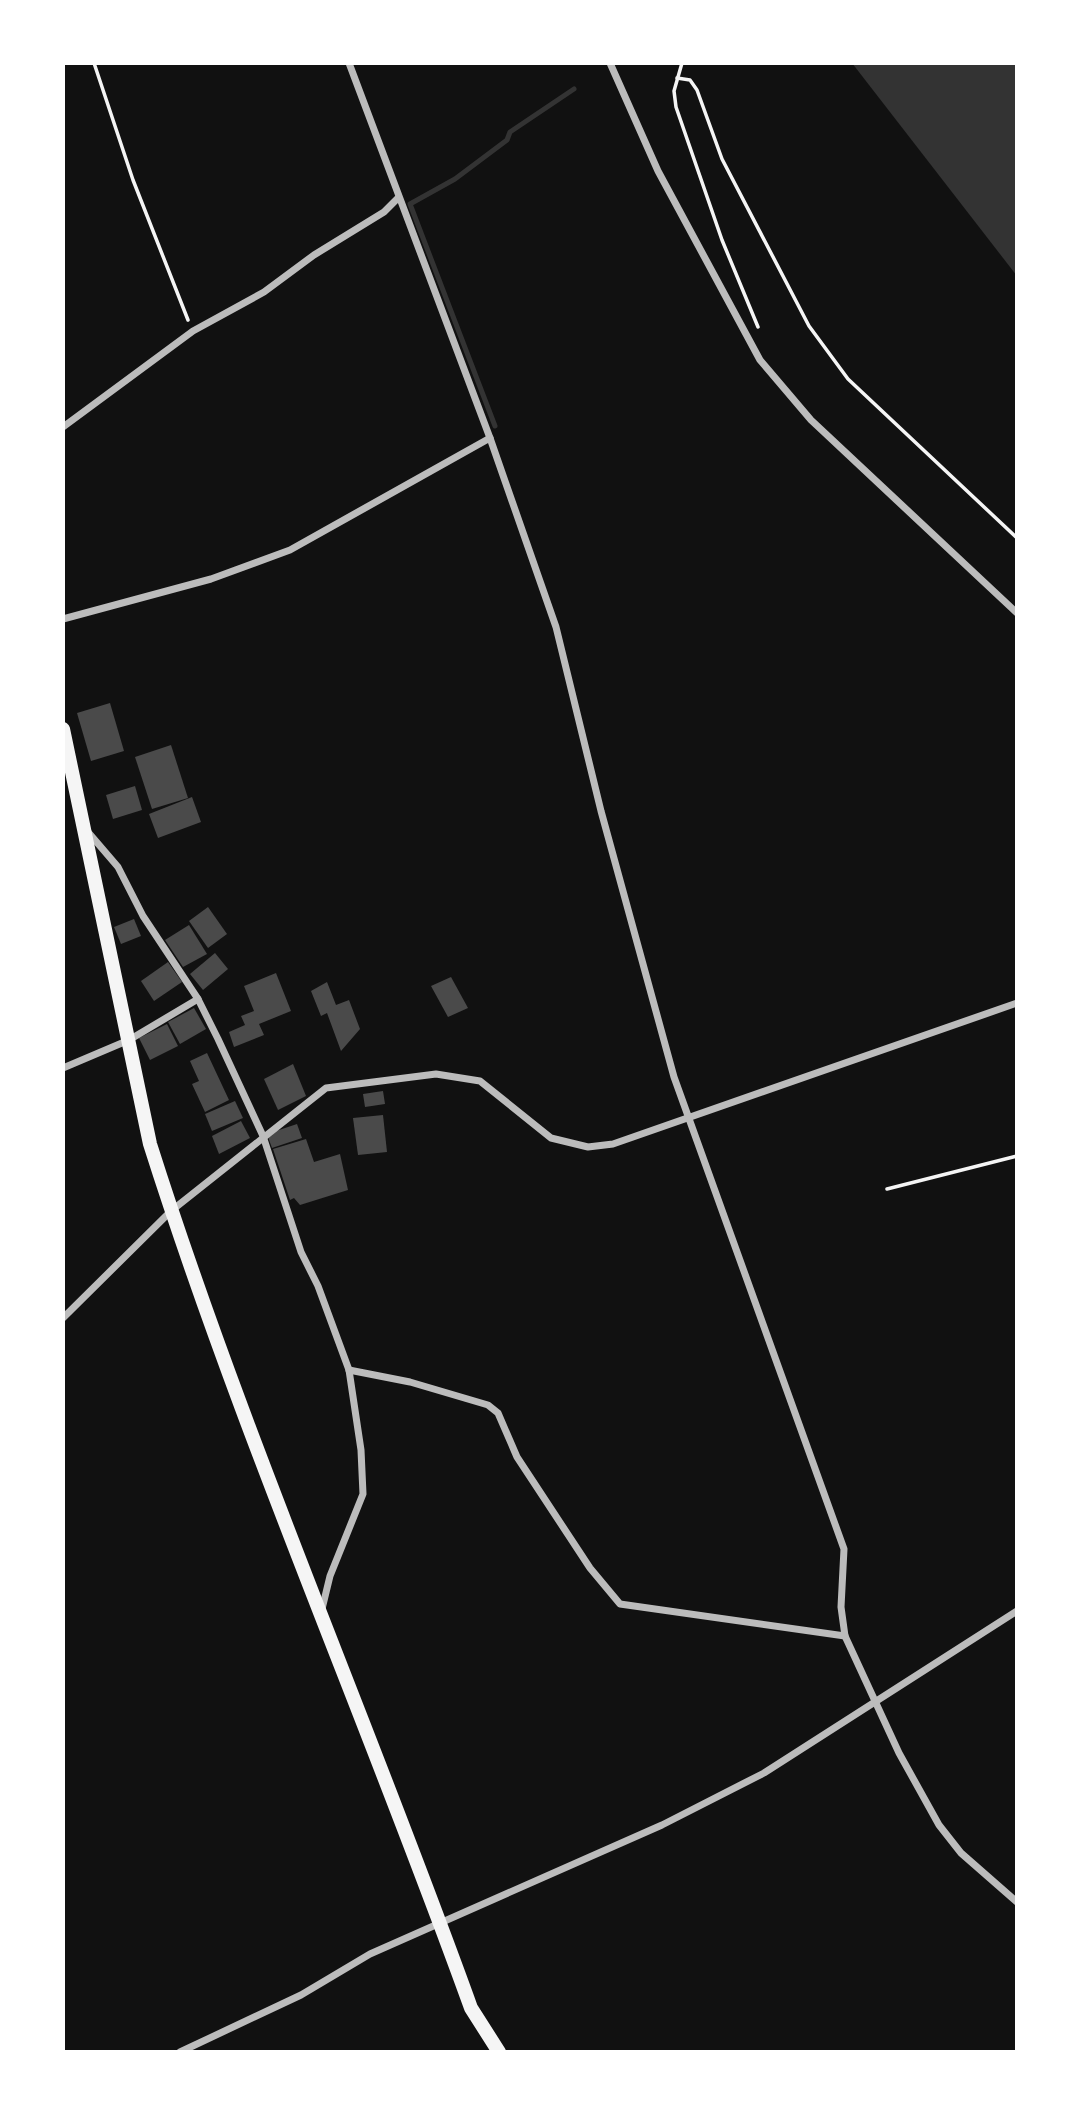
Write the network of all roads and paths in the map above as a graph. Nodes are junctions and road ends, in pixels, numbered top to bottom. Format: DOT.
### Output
graph roads {
  1 [pos="94,63"];
  2 [pos="349,63"];
  3 [pos="610,63"];
  4 [pos="682,63"];
  5 [pos="677,78"];
  6 [pos="398,198"];
  7 [pos="193,331"];
  8 [pos="753,348"];
  9 [pos="63,427"];
  10 [pos="490,438"];
  11 [pos="1017,538"];
  12 [pos="1017,613"];
  13 [pos="63,619"];
  14 [pos="63,729"];
  15 [pos="85,829"];
  16 [pos="198,999"];
  17 [pos="1017,1003"];
  18 [pos="129,1040"];
  19 [pos="63,1068"];
  20 [pos="689,1119"];
  21 [pos="263,1136"];
  22 [pos="1017,1156"];
  23 [pos="887,1189"];
  24 [pos="171,1211"];
  25 [pos="63,1318"];
  26 [pos="349,1370"];
  27 [pos="321,1611"];
  28 [pos="1017,1611"];
  29 [pos="845,1636"];
  30 [pos="875,1704"];
  31 [pos="1017,1902"];
  32 [pos="441,1923"];
  33 [pos="180,2052"];
  34 [pos="499,2052"];
  1 -- 7 [label="path"];
  2 -- 6 [label="street"];
  3 -- 8 [label="street"];
  4 -- 5 [label="path"];
  5 -- 8 [label="path"];
  5 -- 11 [label="path"];
  6 -- 7 [label="street"];
  6 -- 10 [label="street"];
  7 -- 9 [label="street"];
  8 -- 12 [label="street"];
  10 -- 13 [label="street"];
  10 -- 20 [label="street"];
  14 -- 15 [label="main road"];
  15 -- 16 [label="street"];
  15 -- 18 [label="main road"];
  16 -- 18 [label="street"];
  16 -- 21 [label="street"];
  17 -- 20 [label="street"];
  18 -- 19 [label="street"];
  18 -- 24 [label="main road"];
  20 -- 21 [label="street"];
  20 -- 29 [label="street"];
  21 -- 24 [label="street"];
  21 -- 26 [label="street"];
  22 -- 23 [label="path"];
  24 -- 25 [label="street"];
  24 -- 27 [label="main road"];
  26 -- 27 [label="street"];
  26 -- 29 [label="street"];
  27 -- 32 [label="main road"];
  28 -- 30 [label="street"];
  29 -- 30 [label="street"];
  30 -- 31 [label="street"];
  30 -- 32 [label="street"];
  32 -- 33 [label="street"];
  32 -- 34 [label="main road"];
}
